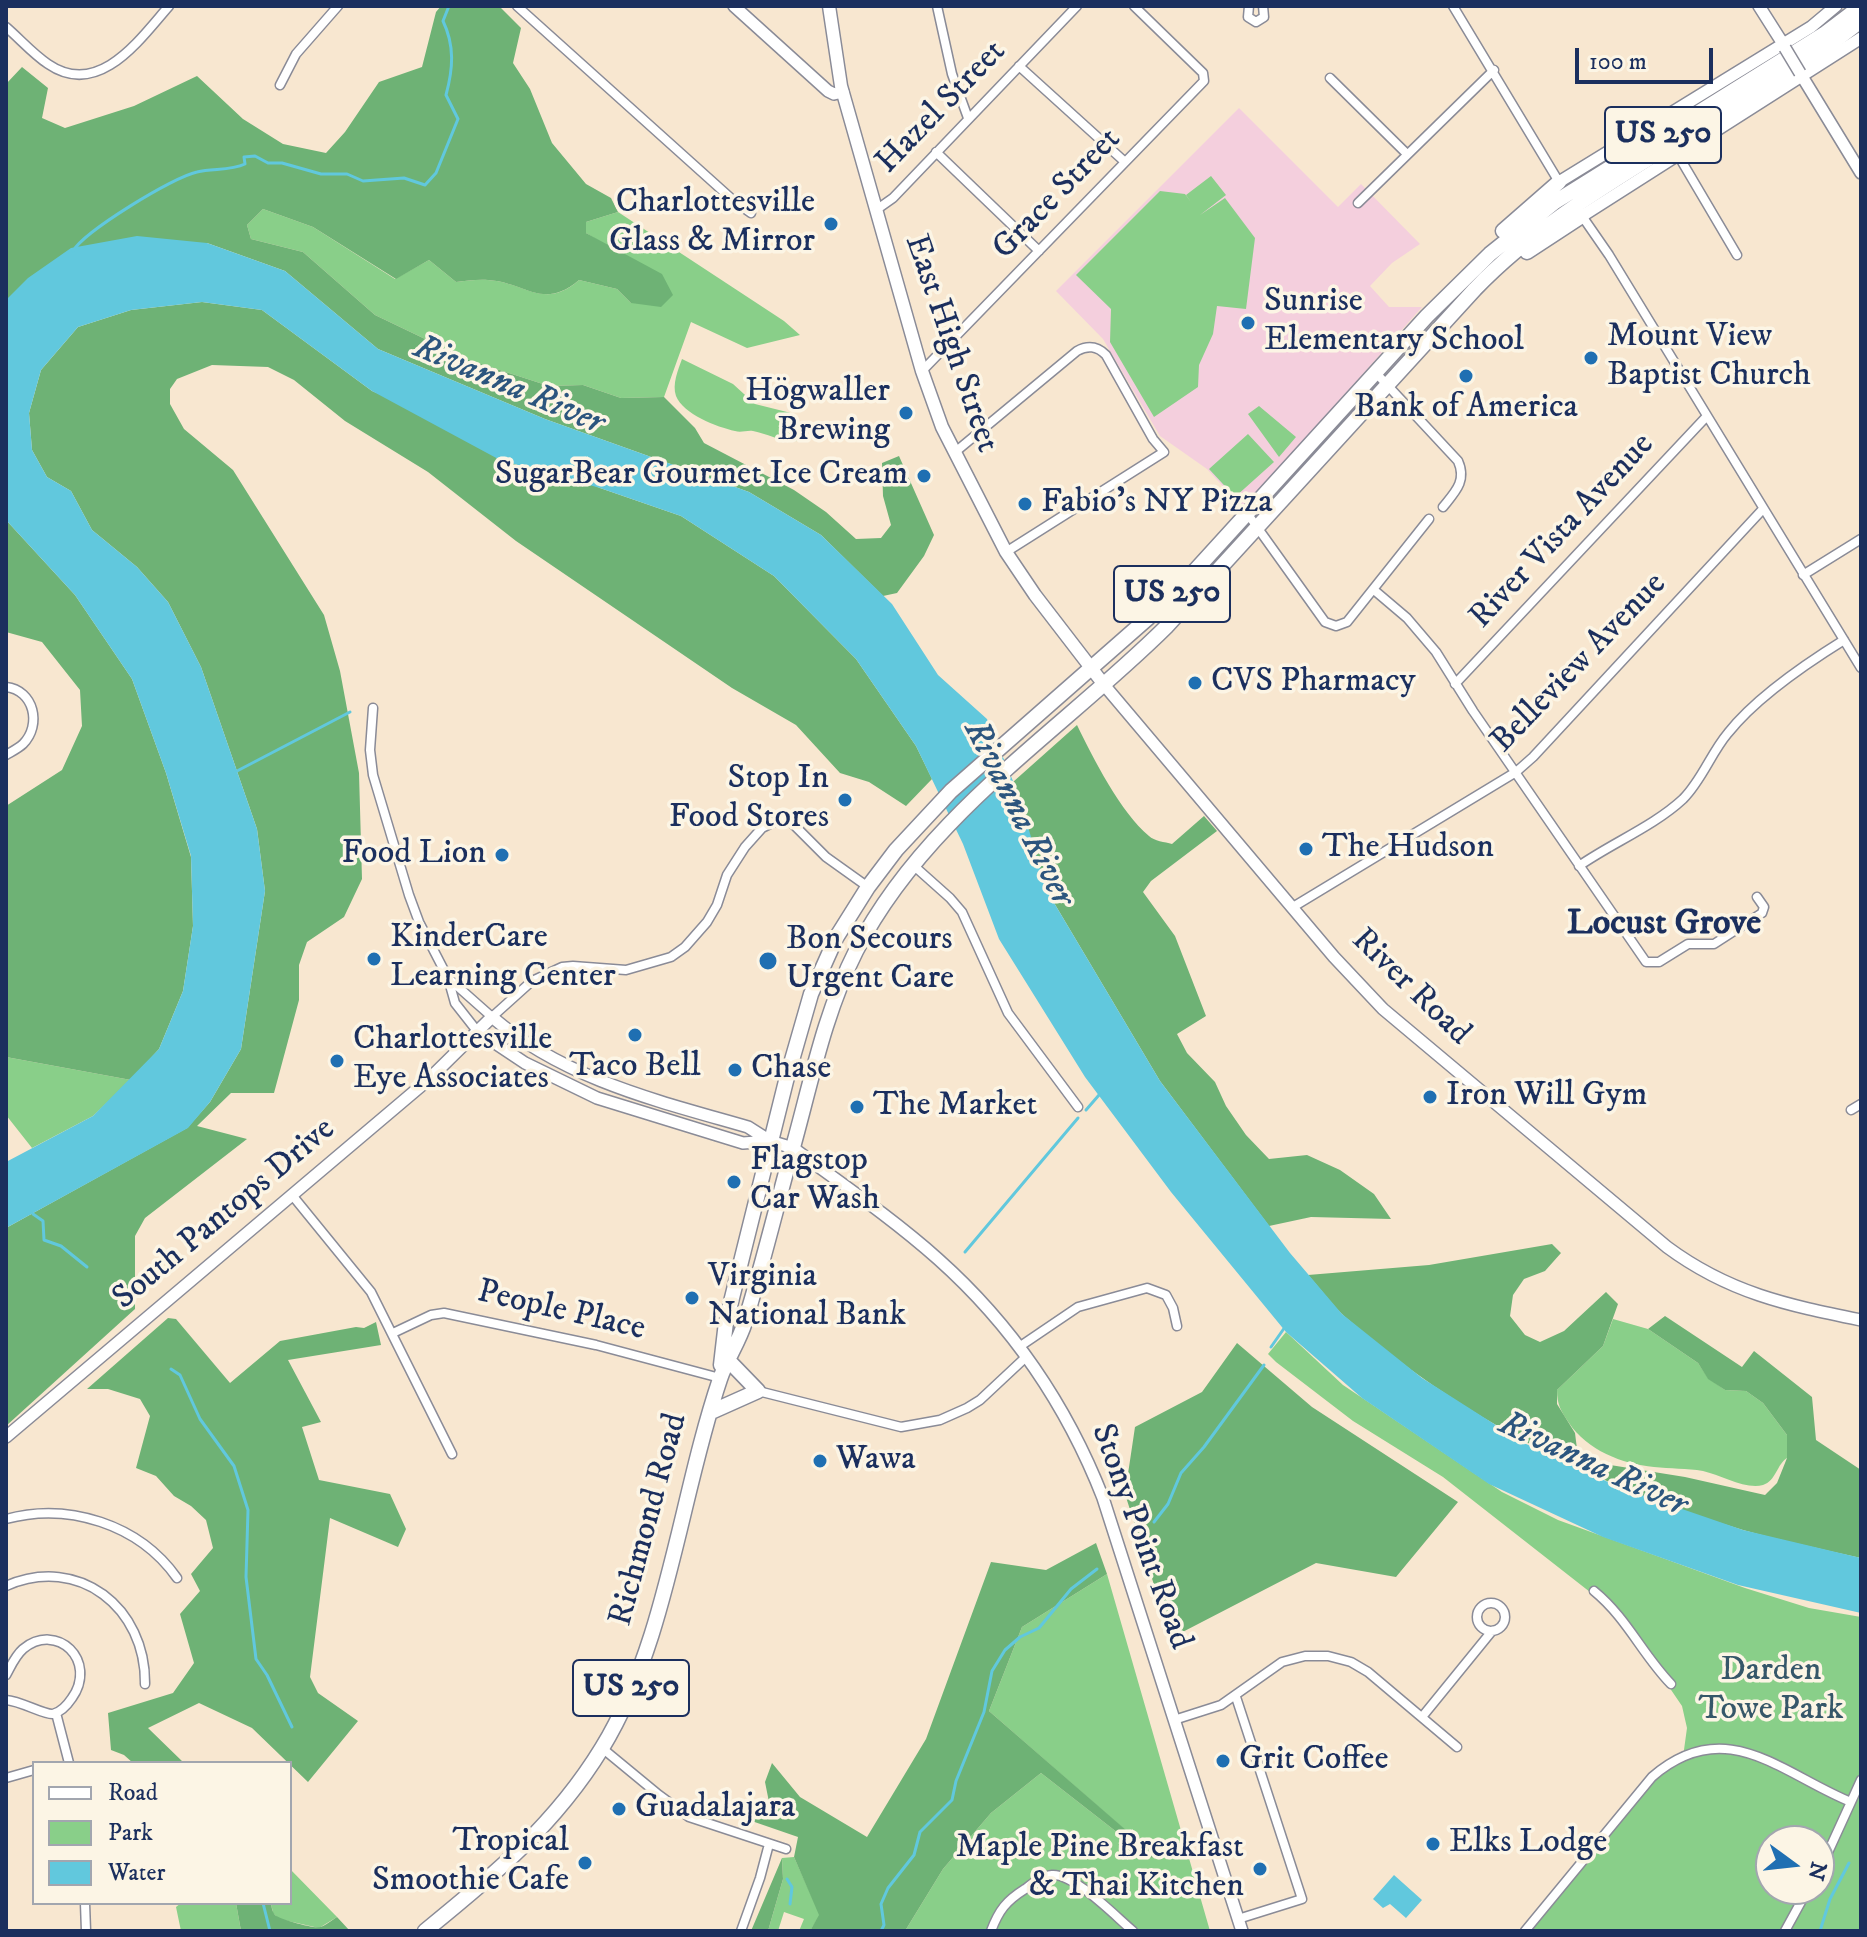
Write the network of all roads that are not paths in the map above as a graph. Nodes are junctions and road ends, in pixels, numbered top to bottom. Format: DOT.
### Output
graph roads {
  1 [pos="169,6"];
  2 [pos="338,6"];
  3 [pos="517,6"];
  4 [pos="734,6"];
  5 [pos="829,6"];
  6 [pos="937,6"];
  7 [pos="1077,6"];
  8 [pos="1134,6"];
  9 [pos="1249,6"];
  10 [pos="1263,6"];
  11 [pos="1453,6"];
  12 [pos="1759,6"];
  13 [pos="1836,6"];
  14 [pos="1861,6"];
  15 [pos="1861,21"];
  16 [pos="6,27"];
  17 [pos="1861,38"];
  18 [pos="1784,46"];
  19 [pos="1019,66"];
  20 [pos="1494,70"];
  21 [pos="1801,75"];
  22 [pos="1330,78"];
  23 [pos="280,85"];
  24 [pos="843,92"];
  25 [pos="968,118"];
  26 [pos="936,152"];
  27 [pos="1407,154"];
  28 [pos="1678,155"];
  29 [pos="1125,162"];
  30 [pos="1861,173"];
  31 [pos="1559,182"];
  32 [pos="1358,203"];
  33 [pos="876,210"];
  34 [pos="751,213"];
  35 [pos="1582,216"];
  36 [pos="1039,251"];
  37 [pos="1737,255"];
  38 [pos="1470,271"];
  39 [pos="1475,289"];
  40 [pos="922,371"];
  41 [pos="1376,373"];
  42 [pos="1388,385"];
  43 [pos="1707,416"];
  44 [pos="953,454"];
  45 [pos="1443,507"];
  46 [pos="1763,509"];
  47 [pos="1247,513"];
  48 [pos="1429,519"];
  49 [pos="1257,529"];
  50 [pos="1861,539"];
  51 [pos="1006,552"];
  52 [pos="1803,575"];
  53 [pos="1374,590"];
  54 [pos="1844,640"];
  55 [pos="1091,668"];
  56 [pos="1861,668"];
  57 [pos="1455,684"];
  58 [pos="1105,686"];
  59 [pos="6,687"];
  60 [pos="373,708"];
  61 [pos="6,755"];
  62 [pos="1516,772"];
  63 [pos="912,865"];
  64 [pos="1579,866"];
  65 [pos="868,887"];
  66 [pos="1757,897"];
  67 [pos="1293,907"];
  68 [pos="448,978"];
  69 [pos="492,1017"];
  70 [pos="477,1031"];
  71 [pos="1861,1104"];
  72 [pos="1078,1107"];
  73 [pos="1851,1110"];
  74 [pos="770,1141"];
  75 [pos="793,1148"];
  76 [pos="292,1195"];
  77 [pos="1861,1320"];
  78 [pos="1177,1326"];
  79 [pos="393,1333"];
  80 [pos="1023,1352"];
  81 [pos="728,1360"];
  82 [pos="720,1378"];
  83 [pos="758,1391"];
  84 [pos="711,1412"];
  85 [pos="6,1437"];
  86 [pos="452,1454"];
  87 [pos="6,1519"];
  88 [pos="177,1578"];
  89 [pos="6,1586"];
  90 [pos="1594,1591"];
  91 [pos="1492,1631"];
  92 [pos="6,1675"];
  93 [pos="145,1684"];
  94 [pos="1671,1684"];
  95 [pos="1236,1697"];
  96 [pos="6,1700"];
  97 [pos="56,1713"];
  98 [pos="1422,1717"];
  99 [pos="1174,1720"];
  100 [pos="1457,1747"];
  101 [pos="602,1748"];
  102 [pos="66,1761"];
  103 [pos="32,1771"];
  104 [pos="6,1778"];
  105 [pos="1861,1780"];
  106 [pos="1851,1802"];
  107 [pos="1835,1837"];
  108 [pos="769,1844"];
  109 [pos="786,1849"];
  110 [pos="85,1905"];
  111 [pos="1799,1905"];
  112 [pos="1240,1925"];
  113 [pos="86,1931"];
  114 [pos="425,1931"];
  115 [pos="741,1931"];
  116 [pos="991,1931"];
  117 [pos="1133,1931"];
  118 [pos="1525,1931"];
  119 [pos="1785,1931"];
  1 -- 16 [label="street"];
  2 -- 23 [label="street"];
  3 -- 34 [label="street"];
  4 -- 24 [label="street"];
  5 -- 24 [label="main road, East High Street"];
  6 -- 25 [label="street"];
  7 -- 19 [label="street, Hazel Street"];
  8 -- 29 [label="street, Grace Street"];
  9 -- 10 [label="street"];
  11 -- 20 [label="street"];
  12 -- 18 [label="street"];
  13 -- 18 [label="street"];
  14 -- 38 [label="highway, US 250"];
  15 -- 39 [label="highway, US 250"];
  17 -- 21 [label="street"];
  18 -- 21 [label="street, bridge"];
  18 -- 31 [label="street"];
  19 -- 25 [label="street, Hazel Street"];
  19 -- 29 [label="street"];
  20 -- 27 [label="street"];
  20 -- 31 [label="street"];
  21 -- 28 [label="street"];
  21 -- 30 [label="street"];
  22 -- 27 [label="street"];
  24 -- 33 [label="main road, East High Street"];
  25 -- 26 [label="street, Hazel Street"];
  26 -- 33 [label="street, Hazel Street"];
  26 -- 36 [label="street"];
  27 -- 32 [label="street"];
  28 -- 35 [label="street"];
  28 -- 37 [label="street"];
  29 -- 36 [label="street, Grace Street"];
  31 -- 38 [label="highway"];
  33 -- 40 [label="main road, East High Street"];
  35 -- 39 [label="highway"];
  35 -- 43 [label="street"];
  36 -- 40 [label="street, Grace Street"];
  38 -- 41 [label="highway, US 250"];
  39 -- 42 [label="highway, US 250"];
  40 -- 44 [label="main road, East High Street"];
  41 -- 42 [label="street"];
  41 -- 47 [label="highway, US 250"];
  42 -- 45 [label="street"];
  42 -- 49 [label="highway, US 250"];
  43 -- 46 [label="street"];
  43 -- 57 [label="street, River Vista Avenue"];
  44 -- 51 [label="main road, East High Street"];
  44 -- 51 [label="street"];
  46 -- 52 [label="street"];
  46 -- 62 [label="street, Belleview Avenue"];
  47 -- 49 [label="street"];
  47 -- 55 [label="highway, US 250"];
  48 -- 53 [label="street"];
  49 -- 53 [label="street"];
  49 -- 58 [label="highway, US 250"];
  50 -- 52 [label="street"];
  51 -- 55 [label="main road, East High Street"];
  52 -- 54 [label="street"];
  53 -- 57 [label="street"];
  54 -- 56 [label="street"];
  54 -- 64 [label="street"];
  55 -- 58 [label="main road, East High Street"];
  55 -- 65 [label="highway, US 250"];
  57 -- 62 [label="street"];
  58 -- 63 [label="highway, US 250"];
  58 -- 67 [label="street, River Road"];
  59 -- 61 [label="street"];
  60 -- 68 [label="street"];
  62 -- 64 [label="street"];
  62 -- 67 [label="street, Belleview Avenue"];
  63 -- 72 [label="street"];
  63 -- 75 [label="highway, US 250"];
  64 -- 66 [label="street"];
  65 -- 69 [label="street, South Pantops Drive"];
  65 -- 74 [label="highway, Richmond Road / US 250"];
  67 -- 77 [label="street, River Road"];
  68 -- 69 [label="street"];
  68 -- 70 [label="street"];
  69 -- 70 [label="street, South Pantops Drive"];
  69 -- 74 [label="street"];
  70 -- 74 [label="street"];
  70 -- 76 [label="street, South Pantops Drive"];
  71 -- 73 [label="street"];
  74 -- 75 [label="street, Stony Point Road"];
  74 -- 82 [label="highway, Richmond Road / US 250"];
  75 -- 80 [label="street, Stony Point Road"];
  75 -- 81 [label="highway, Richmond Road / US 250"];
  76 -- 79 [label="street"];
  76 -- 85 [label="street, South Pantops Drive"];
  78 -- 80 [label="street"];
  79 -- 82 [label="street, People Place"];
  79 -- 86 [label="street"];
  80 -- 83 [label="street"];
  80 -- 99 [label="street, Stony Point Road"];
  81 -- 82 [label="highway, Richmond Road / US 250"];
  81 -- 83 [label="highway"];
  82 -- 84 [label="highway, Richmond Road / US 250"];
  83 -- 84 [label="highway"];
  84 -- 101 [label="highway, Richmond Road / US 250"];
  87 -- 88 [label="street"];
  89 -- 93 [label="street"];
  90 -- 94 [label="street"];
  91 -- 98 [label="street"];
  92 -- 97 [label="street"];
  95 -- 98 [label="street"];
  95 -- 99 [label="street"];
  95 -- 112 [label="street"];
  96 -- 97 [label="street"];
  97 -- 102 [label="street"];
  98 -- 100 [label="street"];
  99 -- 112 [label="street, Stony Point Road"];
  101 -- 108 [label="street"];
  101 -- 114 [label="highway, Richmond Road / US 250"];
  103 -- 104 [label="street"];
  105 -- 106 [label="street"];
  106 -- 107 [label="street"];
  106 -- 118 [label="street"];
  108 -- 109 [label="street"];
  108 -- 115 [label="street"];
  110 -- 113 [label="street"];
  111 -- 119 [label="street"];
  116 -- 117 [label="street"];
}
